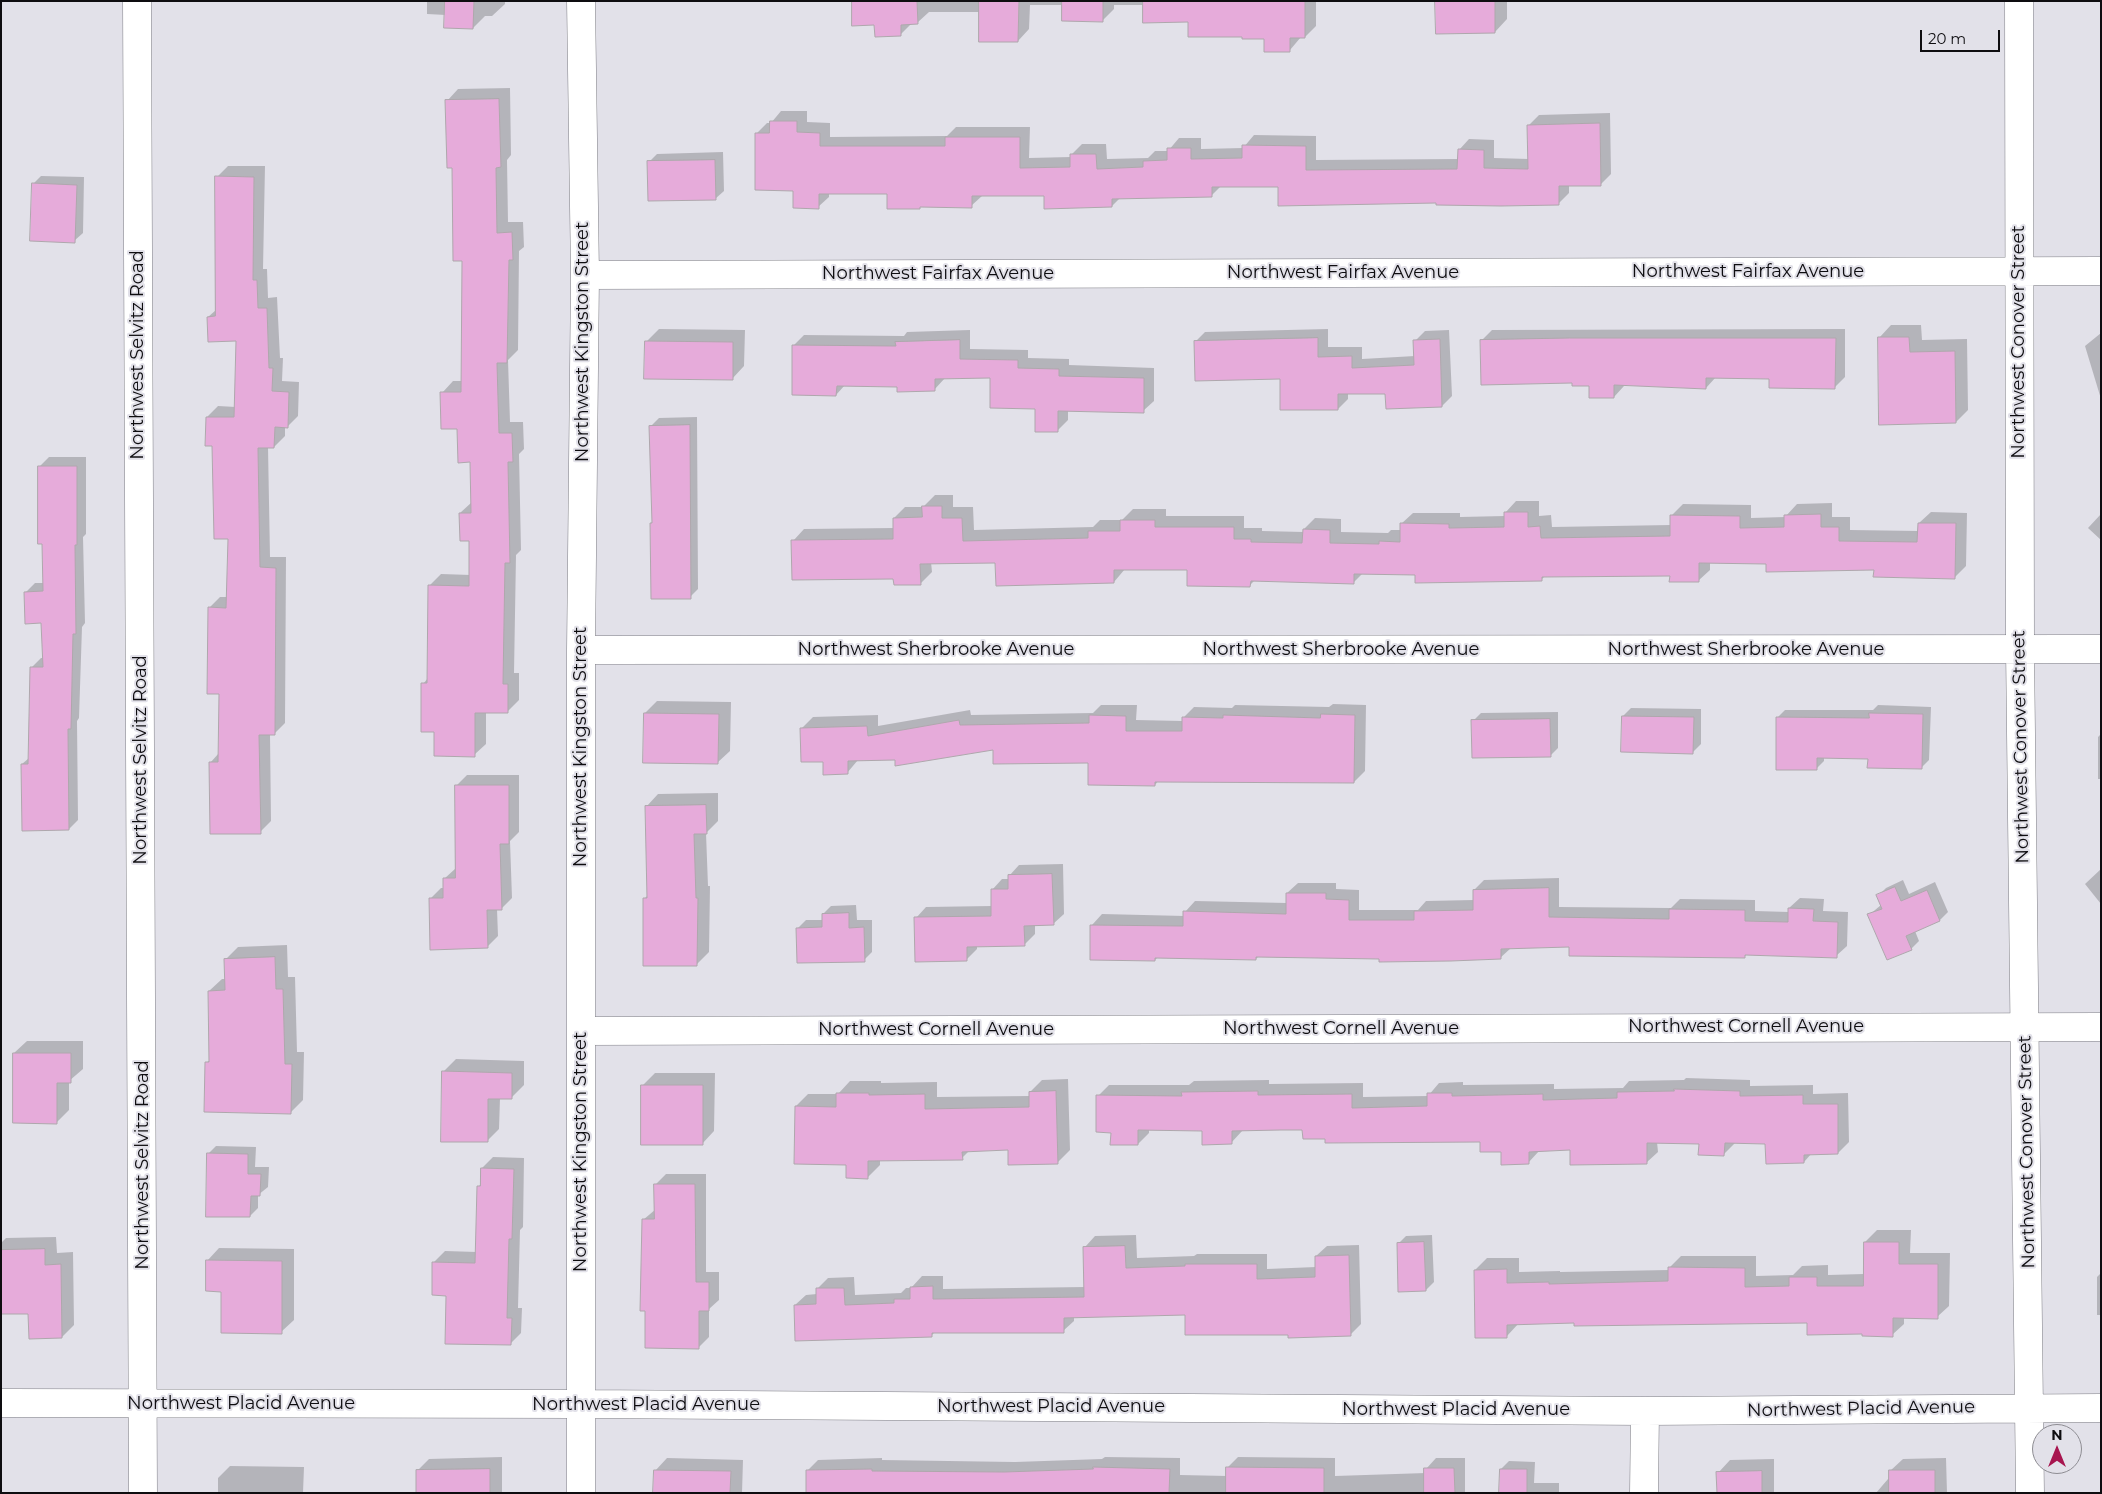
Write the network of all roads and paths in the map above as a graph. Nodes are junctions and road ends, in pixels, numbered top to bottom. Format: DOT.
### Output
graph roads {
  1 [pos="127,1"];
  2 [pos="581,1"];
  3 [pos="2018,1"];
  4 [pos="137,14"];
  5 [pos="2018,271"];
  6 [pos="2101,271"];
  7 [pos="585,275"];
  8 [pos="2020,649"];
  9 [pos="2101,649"];
  10 [pos="581,650"];
  11 [pos="2025,1027"];
  12 [pos="2101,1027"];
  13 [pos="581,1031"];
  14 [pos="1,1403"];
  15 [pos="144,1404"];
  16 [pos="582,1404"];
  17 [pos="2030,1407"];
  18 [pos="2101,1408"];
  19 [pos="1645,1411"];
  20 [pos="143,1493"];
  21 [pos="581,1493"];
  22 [pos="1644,1493"];
  23 [pos="2030,1493"];
  1 -- 4 [label="street, Northwest Selvitz Road"];
  2 -- 7 [label="street, Northwest Kingston Street"];
  3 -- 5 [label="street, Northwest Conover Street"];
  4 -- 15 [label="street, Northwest Selvitz Road"];
  5 -- 6 [label="street, Northwest Fairfax Avenue"];
  5 -- 7 [label="street, Northwest Fairfax Avenue"];
  5 -- 8 [label="street, Northwest Conover Street"];
  7 -- 10 [label="street, Northwest Kingston Street"];
  8 -- 9 [label="street, Northwest Sherbrooke Avenue"];
  8 -- 10 [label="street, Northwest Sherbrooke Avenue"];
  8 -- 11 [label="street, Northwest Conover Street"];
  10 -- 13 [label="street, Northwest Kingston Street"];
  11 -- 12 [label="street, Northwest Cornell Avenue"];
  11 -- 13 [label="street, Northwest Cornell Avenue"];
  11 -- 17 [label="street, Northwest Conover Street"];
  13 -- 16 [label="street, Northwest Kingston Street"];
  14 -- 15 [label="street, Northwest Placid Avenue"];
  15 -- 16 [label="street, Northwest Placid Avenue"];
  15 -- 20 [label="street, Northwest Selvitz Road"];
  16 -- 19 [label="street, Northwest Placid Avenue"];
  16 -- 21 [label="street, Northwest Kingston Street"];
  17 -- 18 [label="street, Northwest Placid Avenue"];
  17 -- 19 [label="street, Northwest Placid Avenue"];
  17 -- 23 [label="street, Northwest Conover Street"];
  19 -- 22 [label="street"];
}
